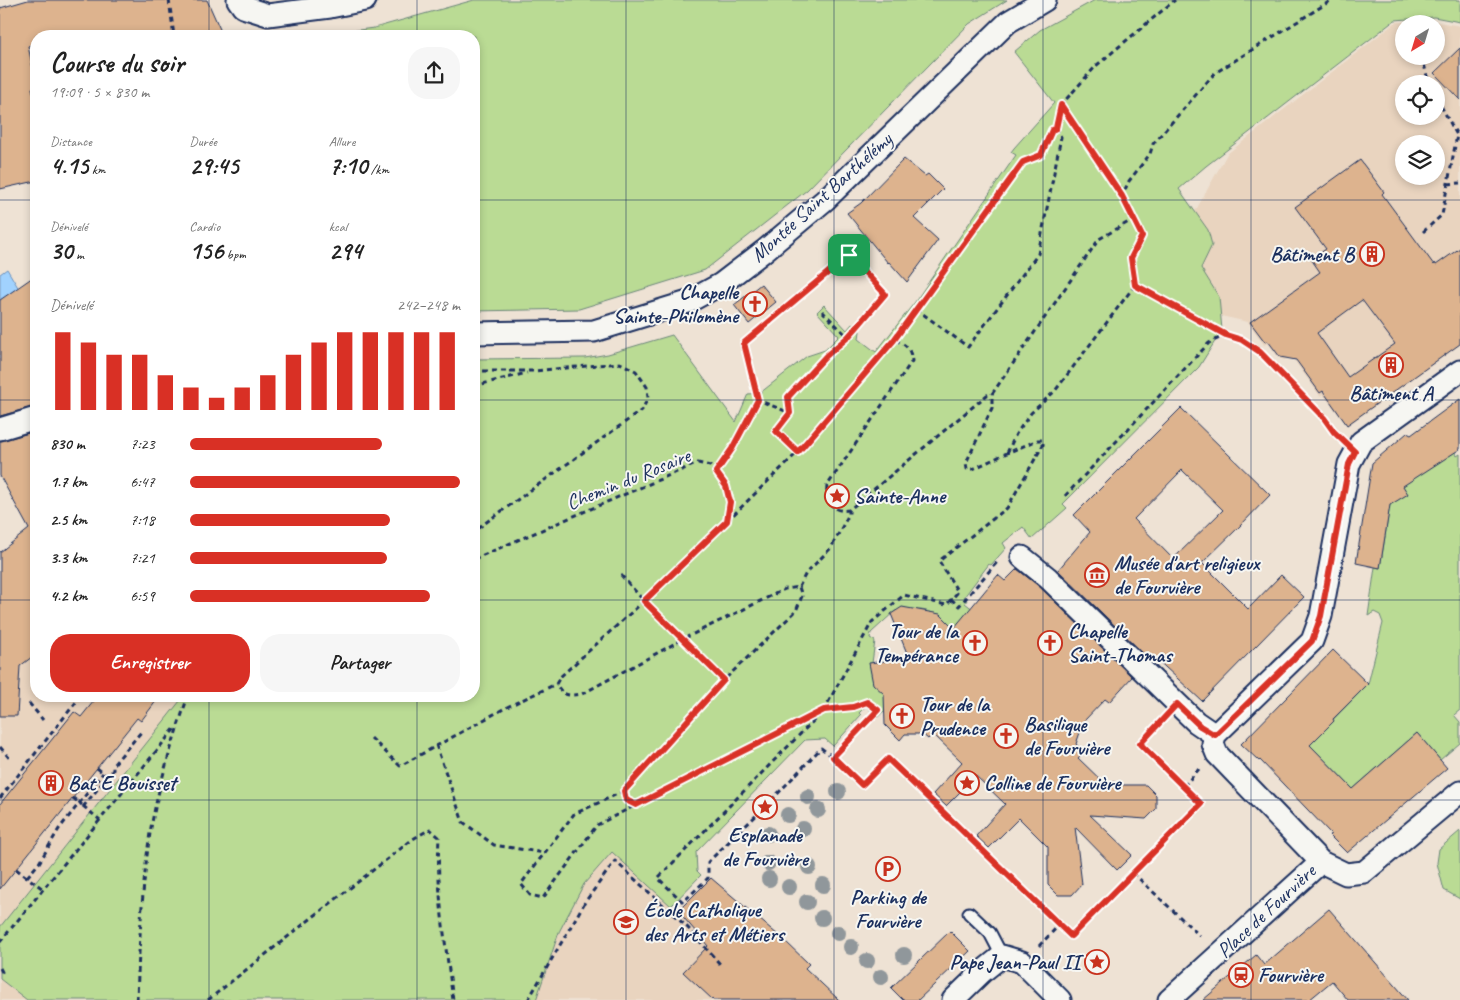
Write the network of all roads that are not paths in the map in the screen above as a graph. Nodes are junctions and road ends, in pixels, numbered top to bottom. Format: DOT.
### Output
graph roads {
  1 [pos="238,0"];
  2 [pos="365,0"];
  3 [pos="1045,0"];
  4 [pos="480,333"];
  5 [pos="1460,371"];
  6 [pos="30,420"];
  7 [pos="0,429"];
  8 [pos="1012,557"];
  9 [pos="1219,732"];
  10 [pos="1460,792"];
  11 [pos="1321,862"];
  12 [pos="969,913"];
  13 [pos="1012,959"];
  14 [pos="953,1000"];
  15 [pos="1060,1000"];
  16 [pos="1169,1000"];
  1 -- 2 [label="street"];
  3 -- 4 [label="street, Montée Saint Barthélémy"];
  5 -- 9 [label="street"];
  6 -- 7 [label="street"];
  8 -- 9 [label="street"];
  9 -- 11 [label="street, Place de Fourvière"];
  10 -- 11 [label="street"];
  11 -- 16 [label="street, Place de Fourvière"];
  12 -- 13 [label="lane"];
  13 -- 14 [label="street"];
  13 -- 15 [label="street"];
}
